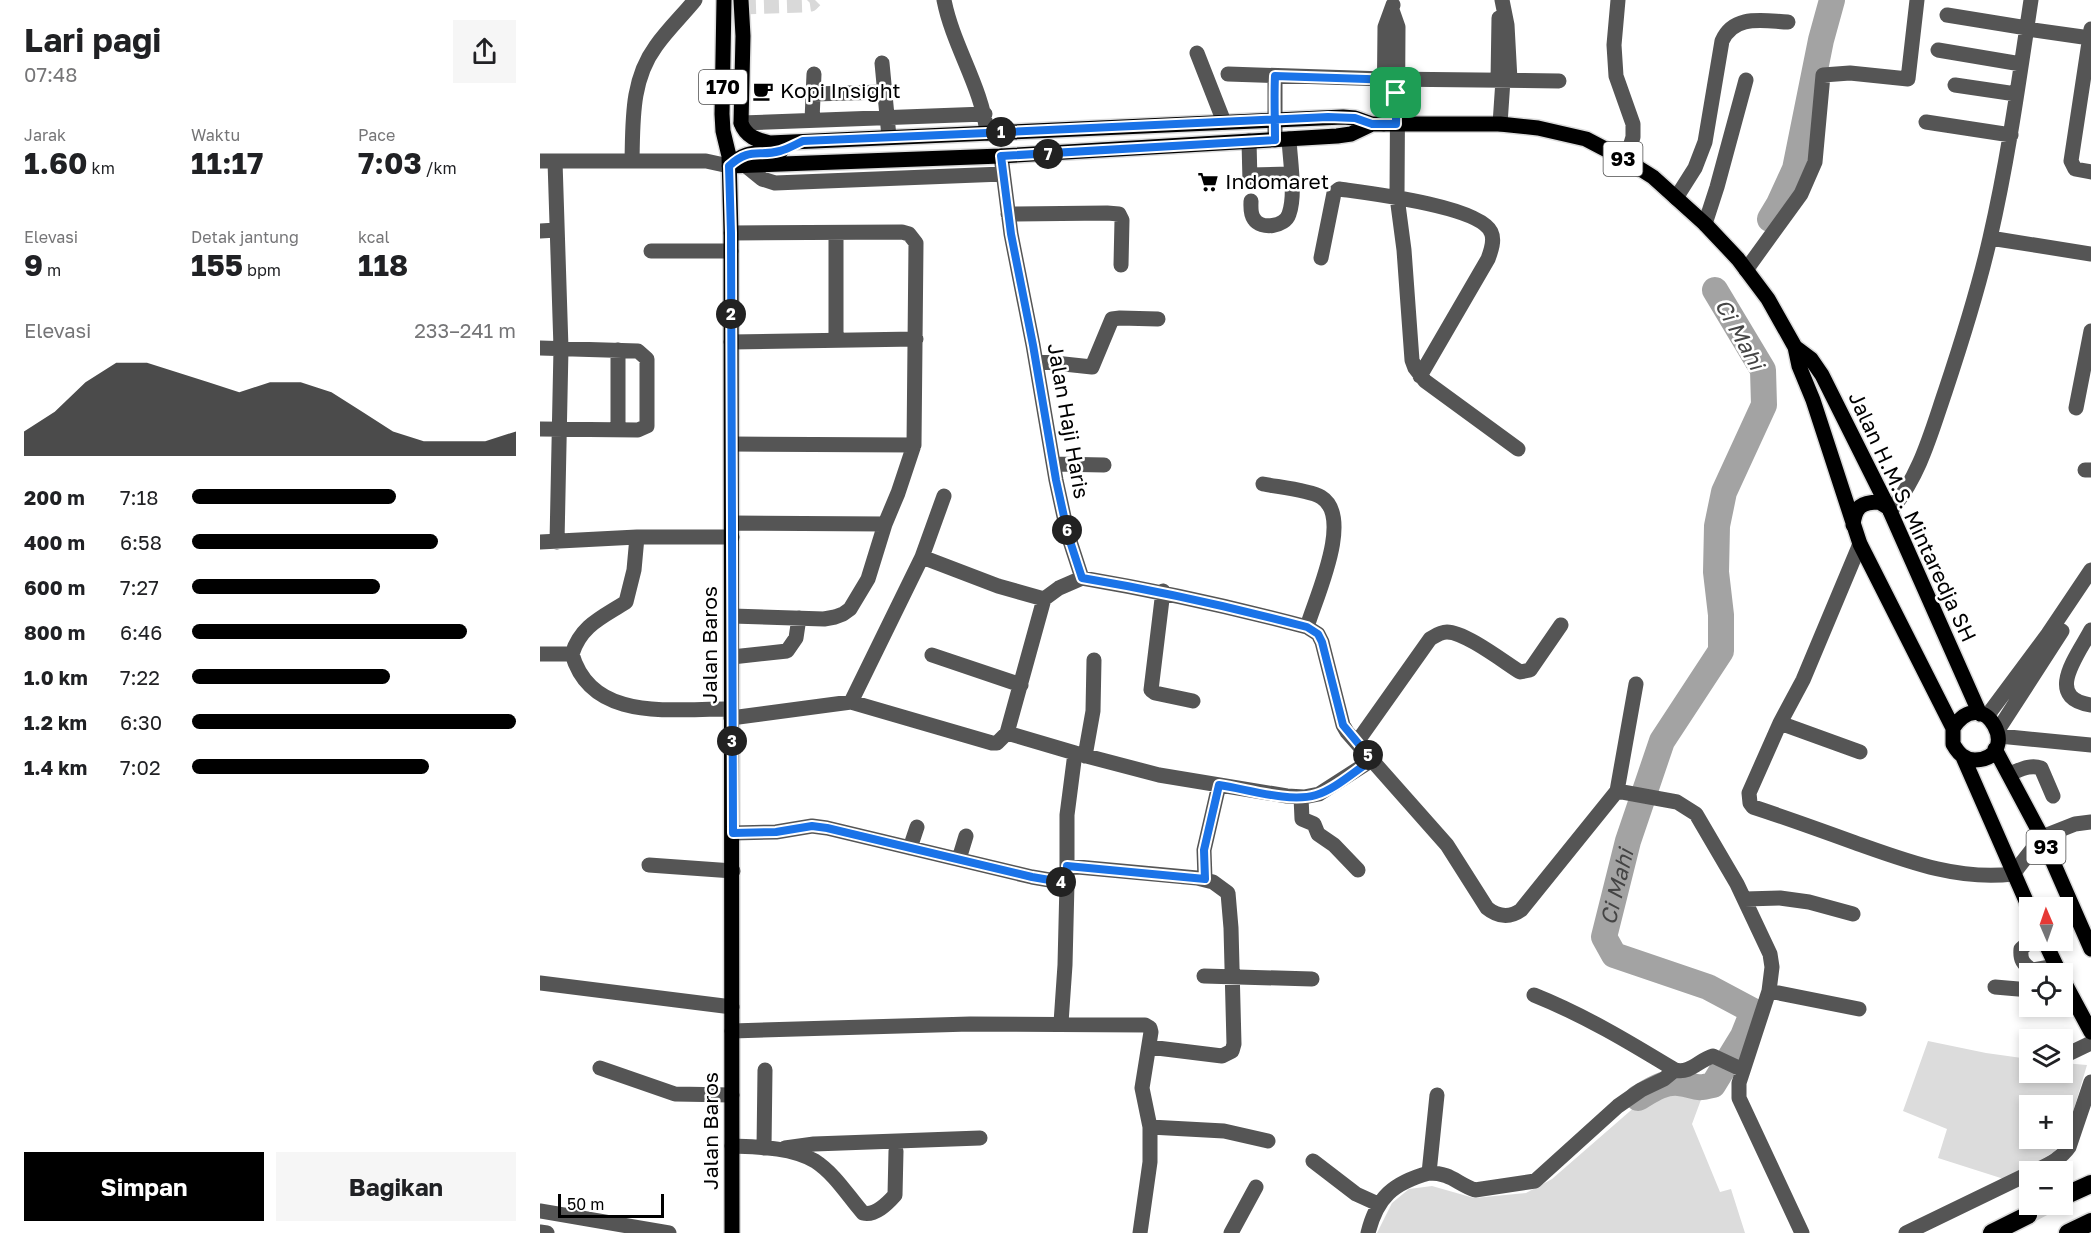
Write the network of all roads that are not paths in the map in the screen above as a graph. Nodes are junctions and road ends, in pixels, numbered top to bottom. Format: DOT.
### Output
graph roads {
  1 [pos="695,0"];
  2 [pos="944,0"];
  3 [pos="1502,0"];
  4 [pos="1618,0"];
  5 [pos="1917,0"];
  6 [pos="2031,0"];
  7 [pos="724,4"];
  8 [pos="741,4"];
  9 [pos="1393,5"];
  10 [pos="1947,15"];
  11 [pos="1788,22"];
  12 [pos="2027,29"];
  13 [pos="2090,34"];
  14 [pos="1938,50"];
  15 [pos="1197,53"];
  16 [pos="882,63"];
  17 [pos="2021,64"];
  18 [pos="814,74"];
  19 [pos="1228,74"];
  20 [pos="1275,76"];
  21 [pos="1391,80"];
  22 [pos="1503,80"];
  23 [pos="1746,80"];
  24 [pos="1559,81"];
  25 [pos="1955,85"];
  26 [pos="884,92"];
  27 [pos="814,94"];
  28 [pos="2016,94"];
  29 [pos="985,114"];
  30 [pos="888,118"];
  31 [pos="1275,119"];
  32 [pos="813,120"];
  33 [pos="1224,122"];
  34 [pos="1926,122"];
  35 [pos="741,123"];
  36 [pos="1384,124"];
  37 [pos="1500,124"];
  38 [pos="987,133"];
  39 [pos="2011,135"];
  40 [pos="889,137"];
  41 [pos="1282,140"];
  42 [pos="803,141"];
  43 [pos="1249,141"];
  44 [pos="1001,156"];
  45 [pos="1626,160"];
  46 [pos="547,161"];
  47 [pos="632,161"];
  48 [pos="729,166"];
  49 [pos="746,166"];
  50 [pos="2091,172"];
  51 [pos="1003,174"];
  52 [pos="1290,174"];
  53 [pos="1397,197"];
  54 [pos="1676,198"];
  55 [pos="1251,201"];
  56 [pos="1008,214"];
  57 [pos="1705,224"];
  58 [pos="557,230"];
  59 [pos="540,231"];
  60 [pos="731,233"];
  61 [pos="836,233"];
  62 [pos="1990,238"];
  63 [pos="651,251"];
  64 [pos="731,251"];
  65 [pos="2091,254"];
  66 [pos="1321,258"];
  67 [pos="1121,266"];
  68 [pos="1746,270"];
  69 [pos="1158,319"];
  70 [pos="2091,331"];
  71 [pos="916,339"];
  72 [pos="836,340"];
  73 [pos="731,342"];
  74 [pos="1795,347"];
  75 [pos="540,348"];
  76 [pos="561,348"];
  77 [pos="618,350"];
  78 [pos="1036,361"];
  79 [pos="1420,376"];
  80 [pos="2076,408"];
  81 [pos="540,429"];
  82 [pos="560,429"];
  83 [pos="618,430"];
  84 [pos="732,444"];
  85 [pos="914,446"];
  86 [pos="1518,449"];
  87 [pos="1054,464"];
  88 [pos="1104,465"];
  89 [pos="1263,484"];
  90 [pos="944,496"];
  91 [pos="1888,509"];
  92 [pos="885,524"];
  93 [pos="1853,525"];
  94 [pos="732,530"];
  95 [pos="637,537"];
  96 [pos="540,542"];
  97 [pos="557,542"];
  98 [pos="1860,544"];
  99 [pos="922,557"];
  100 [pos="1082,578"];
  101 [pos="2089,580"];
  102 [pos="1163,591"];
  103 [pos="1044,599"];
  104 [pos="732,616"];
  105 [pos="799,618"];
  106 [pos="1561,624"];
  107 [pos="1307,627"];
  108 [pos="2091,630"];
  109 [pos="540,654"];
  110 [pos="572,654"];
  111 [pos="932,654"];
  112 [pos="732,657"];
  113 [pos="1094,660"];
  114 [pos="1636,684"];
  115 [pos="1021,685"];
  116 [pos="1193,701"];
  117 [pos="851,702"];
  118 [pos="2091,705"];
  119 [pos="731,713"];
  120 [pos="1983,715"];
  121 [pos="1780,723"];
  122 [pos="1953,728"];
  123 [pos="1006,732"];
  124 [pos="1997,738"];
  125 [pos="1357,742"];
  126 [pos="2091,745"];
  127 [pos="1860,752"];
  128 [pos="1080,754"];
  129 [pos="1963,757"];
  130 [pos="1372,760"];
  131 [pos="2009,774"];
  132 [pos="1219,785"];
  133 [pos="1623,792"];
  134 [pos="2053,796"];
  135 [pos="1300,797"];
  136 [pos="2091,822"];
  137 [pos="917,827"];
  138 [pos="733,833"];
  139 [pos="966,836"];
  140 [pos="2042,837"];
  141 [pos="910,848"];
  142 [pos="958,860"];
  143 [pos="649,865"];
  144 [pos="1067,866"];
  145 [pos="1358,870"];
  146 [pos="733,871"];
  147 [pos="2013,874"];
  148 [pos="1205,879"];
  149 [pos="1067,883"];
  150 [pos="2024,897"];
  151 [pos="1745,899"];
  152 [pos="1853,914"];
  153 [pos="2091,949"];
  154 [pos="1204,976"];
  155 [pos="1233,976"];
  156 [pos="1312,979"];
  157 [pos="540,983"];
  158 [pos="1995,987"];
  159 [pos="2019,989"];
  160 [pos="1769,991"];
  161 [pos="1534,995"];
  162 [pos="2073,1001"];
  163 [pos="732,1007"];
  164 [pos="1859,1009"];
  165 [pos="2085,1013"];
  166 [pos="1061,1023"];
  167 [pos="732,1031"];
  168 [pos="2091,1032"];
  169 [pos="2091,1043"];
  170 [pos="1149,1047"];
  171 [pos="2073,1052"];
  172 [pos="1738,1067"];
  173 [pos="600,1068"];
  174 [pos="765,1070"];
  175 [pos="1675,1070"];
  176 [pos="2091,1082"];
  177 [pos="732,1095"];
  178 [pos="1437,1095"];
  179 [pos="1150,1127"];
  180 [pos="980,1138"];
  181 [pos="1268,1141"];
  182 [pos="732,1146"];
  183 [pos="772,1149"];
  184 [pos="896,1151"];
  185 [pos="1314,1161"];
  186 [pos="2056,1161"];
  187 [pos="1429,1173"];
  188 [pos="2019,1178"];
  189 [pos="2091,1184"];
  190 [pos="1256,1187"];
  191 [pos="2073,1192"];
  192 [pos="1378,1204"];
  193 [pos="540,1211"];
  194 [pos="2028,1215"];
  195 [pos="2091,1222"];
  196 [pos="540,1232"];
  197 [pos="547,1233"];
  198 [pos="669,1233"];
  199 [pos="732,1233"];
  200 [pos="1140,1233"];
  201 [pos="1232,1233"];
  202 [pos="1368,1233"];
  203 [pos="1802,1233"];
  204 [pos="1906,1233"];
  205 [pos="1992,1233"];
  206 [pos="2068,1233"];
  1 -- 47 [label="street"];
  2 -- 29 [label="street"];
  3 -- 22 [label="street"];
  4 -- 45 [label="street"];
  5 -- 68 [label="street"];
  6 -- 12 [label="street"];
  7 -- 8 [label="street"];
  7 -- 48 [label="main road, 170"];
  8 -- 35 [label="main road, 170"];
  9 -- 21 [label="street"];
  10 -- 12 [label="street"];
  11 -- 54 [label="street"];
  12 -- 13 [label="street"];
  12 -- 17 [label="street"];
  13 -- 50 [label="street"];
  14 -- 17 [label="street"];
  15 -- 33 [label="street"];
  16 -- 26 [label="street"];
  17 -- 28 [label="street"];
  18 -- 27 [label="street"];
  19 -- 20 [label="street"];
  20 -- 21 [label="street"];
  20 -- 31 [label="street"];
  21 -- 22 [label="street"];
  21 -- 36 [label="street"];
  22 -- 24 [label="street"];
  22 -- 37 [label="street"];
  23 -- 57 [label="street"];
  25 -- 28 [label="street"];
  26 -- 27 [label="street"];
  26 -- 30 [label="street"];
  27 -- 32 [label="street"];
  28 -- 39 [label="street"];
  29 -- 30 [label="street"];
  29 -- 38 [label="street"];
  30 -- 32 [label="street"];
  30 -- 40 [label="street"];
  31 -- 33 [label="main road, Jalan H.M.S. Mintaredja SH / 93"];
  31 -- 36 [label="main road, Jalan H.M.S. Mintaredja SH / 93"];
  31 -- 41 [label="street"];
  32 -- 35 [label="street"];
  33 -- 38 [label="main road, Jalan H.M.S. Mintaredja SH / 93"];
  34 -- 39 [label="street"];
  35 -- 42 [label="main road, Jalan H.M.S. Mintaredja SH / 93"];
  36 -- 37 [label="main road, Jalan H.M.S. Mintaredja SH / 93"];
  36 -- 41 [label="main road, Jalan H.M.S. Mintaredja SH / 93"];
  36 -- 53 [label="street"];
  37 -- 45 [label="main road, Jalan H.M.S. Mintaredja SH / 93"];
  38 -- 40 [label="main road, Jalan H.M.S. Mintaredja SH / 93"];
  39 -- 62 [label="street"];
  40 -- 42 [label="main road, Jalan H.M.S. Mintaredja SH / 93"];
  41 -- 43 [label="main road, Jalan H.M.S. Mintaredja SH / 93"];
  41 -- 52 [label="street"];
  42 -- 48 [label="main road"];
  43 -- 44 [label="main road, Jalan H.M.S. Mintaredja SH / 93"];
  43 -- 52 [label="street"];
  44 -- 49 [label="main road, Jalan H.M.S. Mintaredja SH / 93"];
  44 -- 51 [label="street, Jalan Haji Haris"];
  45 -- 54 [label="main road, Jalan H.M.S. Mintaredja SH / 93"];
  46 -- 47 [label="street"];
  46 -- 58 [label="street"];
  47 -- 48 [label="street"];
  48 -- 49 [label="main road, Jalan H.M.S. Mintaredja SH / 93"];
  48 -- 60 [label="main road, Jalan Baros / 170"];
  49 -- 51 [label="street"];
  51 -- 56 [label="street, Jalan Haji Haris"];
  52 -- 55 [label="street"];
  53 -- 66 [label="street"];
  53 -- 79 [label="street"];
  53 -- 79 [label="street"];
  54 -- 57 [label="main road, Jalan H.M.S. Mintaredja SH / 93"];
  56 -- 67 [label="street"];
  56 -- 78 [label="street, Jalan Haji Haris"];
  57 -- 68 [label="main road, Jalan H.M.S. Mintaredja SH / 93"];
  58 -- 59 [label="street"];
  58 -- 76 [label="street"];
  60 -- 61 [label="street"];
  60 -- 64 [label="main road, Jalan Baros / 170"];
  61 -- 71 [label="street"];
  61 -- 72 [label="street"];
  62 -- 65 [label="street"];
  62 -- 91 [label="street"];
  63 -- 64 [label="street"];
  64 -- 73 [label="main road, Jalan Baros / 170"];
  68 -- 74 [label="main road, Jalan H.M.S. Mintaredja SH / 93"];
  69 -- 78 [label="street"];
  70 -- 80 [label="street"];
  71 -- 72 [label="street"];
  71 -- 85 [label="street"];
  72 -- 73 [label="street"];
  73 -- 84 [label="main road, Jalan Baros / 170"];
  74 -- 91 [label="main road, Jalan H.M.S. Mintaredja SH / 93"];
  74 -- 93 [label="main road, Jalan H.M.S. Mintaredja SH / 93"];
  75 -- 76 [label="street"];
  76 -- 77 [label="street"];
  76 -- 82 [label="street"];
  77 -- 83 [label="street"];
  77 -- 83 [label="street"];
  78 -- 87 [label="street, Jalan Haji Haris"];
  79 -- 86 [label="street"];
  81 -- 82 [label="street"];
  82 -- 83 [label="street"];
  82 -- 97 [label="street"];
  84 -- 85 [label="street"];
  84 -- 94 [label="main road, Jalan Baros / 170"];
  85 -- 92 [label="street"];
  87 -- 88 [label="street"];
  87 -- 100 [label="street, Jalan Haji Haris"];
  89 -- 107 [label="street"];
  90 -- 99 [label="street"];
  91 -- 93 [label="main road"];
  91 -- 120 [label="main road, Jalan H.M.S. Mintaredja SH / 93"];
  92 -- 94 [label="street"];
  92 -- 105 [label="street"];
  93 -- 98 [label="main road, Jalan H.M.S. Mintaredja SH / 93"];
  94 -- 95 [label="street"];
  94 -- 104 [label="main road, Jalan Baros / 170"];
  95 -- 97 [label="street"];
  95 -- 110 [label="street"];
  96 -- 97 [label="street"];
  98 -- 121 [label="street"];
  98 -- 122 [label="main road, Jalan H.M.S. Mintaredja SH / 93"];
  99 -- 103 [label="street"];
  99 -- 117 [label="street"];
  100 -- 102 [label="street"];
  100 -- 103 [label="street"];
  101 -- 120 [label="street"];
  101 -- 124 [label="street"];
  102 -- 107 [label="street"];
  102 -- 116 [label="street"];
  103 -- 115 [label="street"];
  104 -- 105 [label="street"];
  104 -- 112 [label="main road, Jalan Baros / 170"];
  105 -- 112 [label="street"];
  106 -- 125 [label="street"];
  107 -- 125 [label="street"];
  108 -- 118 [label="street"];
  109 -- 110 [label="street"];
  110 -- 119 [label="street"];
  111 -- 115 [label="street"];
  112 -- 119 [label="main road, Jalan Baros / 170"];
  113 -- 128 [label="street"];
  114 -- 133 [label="street"];
  115 -- 123 [label="street"];
  117 -- 119 [label="street"];
  117 -- 123 [label="street"];
  119 -- 138 [label="main road, Jalan Baros / 170"];
  120 -- 122 [label="main road"];
  120 -- 124 [label="main road, Jalan H.M.S. Mintaredja SH / 93"];
  121 -- 127 [label="street"];
  121 -- 147 [label="street"];
  122 -- 129 [label="main road, Jalan H.M.S. Mintaredja SH / 93"];
  123 -- 128 [label="street"];
  124 -- 126 [label="street"];
  124 -- 129 [label="main road"];
  124 -- 131 [label="main road, Jalan H.M.S. Mintaredja SH / 93"];
  125 -- 130 [label="street"];
  128 -- 132 [label="street"];
  128 -- 144 [label="street"];
  129 -- 147 [label="main road, Jalan H.M.S. Mintaredja SH / 93"];
  130 -- 133 [label="street"];
  130 -- 135 [label="street"];
  131 -- 134 [label="street"];
  131 -- 140 [label="main road, Jalan H.M.S. Mintaredja SH / 93"];
  132 -- 135 [label="street"];
  132 -- 148 [label="street"];
  133 -- 151 [label="street"];
  135 -- 145 [label="street"];
  136 -- 140 [label="street"];
  137 -- 141 [label="street"];
  138 -- 141 [label="street"];
  138 -- 146 [label="main road, Jalan Baros / 170"];
  139 -- 142 [label="street"];
  140 -- 147 [label="street"];
  140 -- 153 [label="main road, Jalan H.M.S. Mintaredja SH / 93"];
  141 -- 142 [label="street"];
  142 -- 149 [label="street"];
  143 -- 146 [label="street"];
  144 -- 148 [label="street"];
  144 -- 149 [label="street"];
  146 -- 163 [label="main road, Jalan Baros / 170"];
  147 -- 150 [label="main road, Jalan H.M.S. Mintaredja SH / 93"];
  148 -- 155 [label="street"];
  149 -- 166 [label="street"];
  151 -- 152 [label="street"];
  151 -- 160 [label="street"];
  154 -- 155 [label="street"];
  155 -- 156 [label="street"];
  155 -- 170 [label="street"];
  157 -- 163 [label="street"];
  158 -- 159 [label="street"];
  160 -- 164 [label="street"];
  160 -- 172 [label="street"];
  161 -- 175 [label="street"];
  162 -- 165 [label="main road"];
  163 -- 167 [label="main road, Jalan Baros / 170"];
  165 -- 168 [label="main road"];
  166 -- 167 [label="street"];
  166 -- 170 [label="street"];
  167 -- 177 [label="main road, Jalan Baros / 170"];
  169 -- 171 [label="street"];
  170 -- 179 [label="street"];
  172 -- 175 [label="street"];
  172 -- 203 [label="street"];
  173 -- 177 [label="street"];
  174 -- 183 [label="street"];
  175 -- 187 [label="street"];
  176 -- 186 [label="street"];
  177 -- 182 [label="main road, Jalan Baros / 170"];
  178 -- 187 [label="street"];
  179 -- 181 [label="street"];
  179 -- 200 [label="street"];
  180 -- 183 [label="street"];
  182 -- 183 [label="street"];
  182 -- 199 [label="main road, Jalan Baros / 170"];
  183 -- 184 [label="street"];
  185 -- 192 [label="street"];
  187 -- 192 [label="street"];
  188 -- 204 [label="street"];
  189 -- 191 [label="highway"];
  190 -- 201 [label="street"];
  192 -- 202 [label="street"];
  193 -- 198 [label="street"];
  194 -- 205 [label="highway"];
  195 -- 206 [label="highway"];
  196 -- 197 [label="street"];
}
